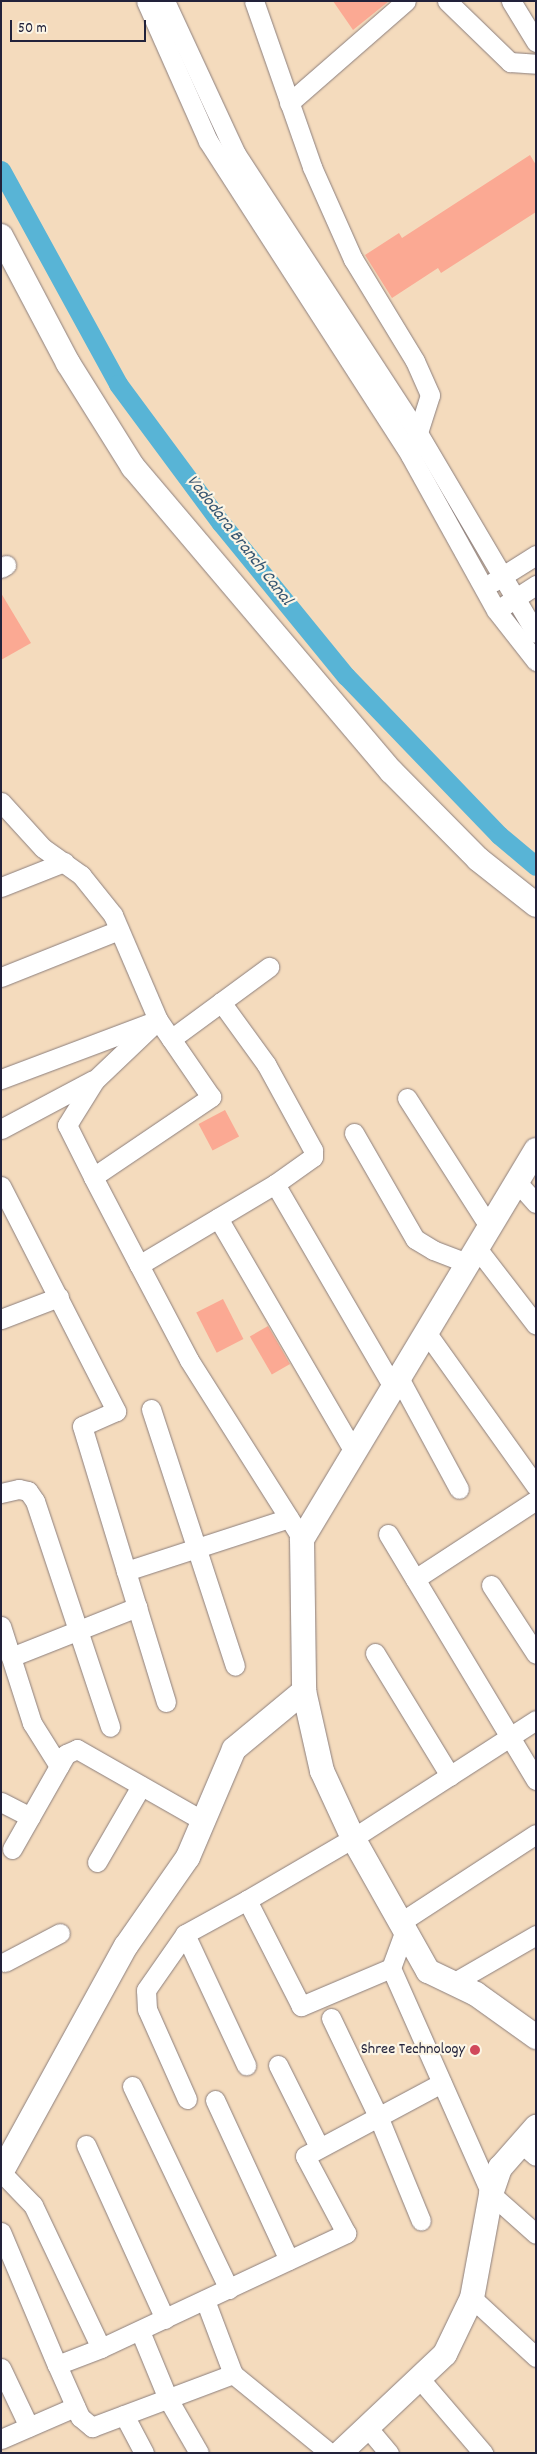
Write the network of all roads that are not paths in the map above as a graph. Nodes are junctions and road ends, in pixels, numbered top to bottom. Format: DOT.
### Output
graph roads {
  1 [pos="146,1"];
  2 [pos="166,1"];
  3 [pos="254,1"];
  4 [pos="406,1"];
  5 [pos="447,1"];
  6 [pos="511,1"];
  7 [pos="536,42"];
  8 [pos="536,64"];
  9 [pos="289,103"];
  10 [pos="1,236"];
  11 [pos="418,433"];
  12 [pos="410,455"];
  13 [pos="536,555"];
  14 [pos="502,576"];
  15 [pos="536,585"];
  16 [pos="483,588"];
  17 [pos="515,600"];
  18 [pos="496,610"];
  19 [pos="536,633"];
  20 [pos="536,661"];
  21 [pos="1,802"];
  22 [pos="64,862"];
  23 [pos="1,887"];
  24 [pos="536,905"];
  25 [pos="119,930"];
  26 [pos="269,967"];
  27 [pos="1,977"];
  28 [pos="221,1002"];
  29 [pos="158,1020"];
  30 [pos="171,1039"];
  31 [pos="1,1079"];
  32 [pos="95,1080"];
  33 [pos="406,1098"];
  34 [pos="1,1129"];
  35 [pos="354,1133"];
  36 [pos="536,1150"];
  37 [pos="93,1177"];
  38 [pos="516,1180"];
  39 [pos="275,1184"];
  40 [pos="1,1186"];
  41 [pos="536,1203"];
  42 [pos="218,1218"];
  43 [pos="489,1226"];
  44 [pos="472,1255"];
  45 [pos="140,1265"];
  46 [pos="58,1297"];
  47 [pos="1,1319"];
  48 [pos="536,1325"];
  49 [pos="426,1332"];
  50 [pos="396,1382"];
  51 [pos="151,1409"];
  52 [pos="354,1452"];
  53 [pos="536,1486"];
  54 [pos="459,1489"];
  55 [pos="1,1493"];
  56 [pos="536,1500"];
  57 [pos="289,1518"];
  58 [pos="388,1534"];
  59 [pos="302,1539"];
  60 [pos="196,1548"];
  61 [pos="126,1571"];
  62 [pos="415,1579"];
  63 [pos="491,1584"];
  64 [pos="137,1607"];
  65 [pos="1,1626"];
  66 [pos="77,1631"];
  67 [pos="375,1653"];
  68 [pos="536,1654"];
  69 [pos="11,1656"];
  70 [pos="235,1666"];
  71 [pos="304,1691"];
  72 [pos="166,1702"];
  73 [pos="536,1720"];
  74 [pos="110,1727"];
  75 [pos="510,1738"];
  76 [pos="59,1766"];
  77 [pos="450,1776"];
  78 [pos="536,1780"];
  79 [pos="141,1786"];
  80 [pos="1,1802"];
  81 [pos="30,1817"];
  82 [pos="203,1821"];
  83 [pos="536,1834"];
  84 [pos="353,1838"];
  85 [pos="12,1849"];
  86 [pos="97,1862"];
  87 [pos="248,1900"];
  88 [pos="403,1926"];
  89 [pos="60,1933"];
  90 [pos="185,1934"];
  91 [pos="536,1935"];
  92 [pos="2,1960"];
  93 [pos="391,1968"];
  94 [pos="453,1983"];
  95 [pos="331,2018"];
  96 [pos="536,2037"];
  97 [pos="246,2065"];
  98 [pos="278,2065"];
  99 [pos="442,2083"];
  100 [pos="132,2086"];
  101 [pos="187,2099"];
  102 [pos="215,2100"];
  103 [pos="378,2116"];
  104 [pos="531,2142"];
  105 [pos="86,2145"];
  106 [pos="319,2147"];
  107 [pos="1,2173"];
  108 [pos="491,2194"];
  109 [pos="421,2221"];
  110 [pos="1,2232"];
  111 [pos="536,2234"];
  112 [pos="289,2260"];
  113 [pos="229,2289"];
  114 [pos="472,2298"];
  115 [pos="205,2300"];
  116 [pos="165,2319"];
  117 [pos="140,2331"];
  118 [pos="102,2348"];
  119 [pos="536,2358"];
  120 [pos="57,2365"];
  121 [pos="1,2368"];
  122 [pos="233,2374"];
  123 [pos="419,2378"];
  124 [pos="168,2399"];
  125 [pos="75,2407"];
  126 [pos="124,2415"];
  127 [pos="29,2427"];
  128 [pos="367,2428"];
  129 [pos="1,2439"];
  130 [pos="144,2453"];
  131 [pos="199,2453"];
  132 [pos="330,2453"];
  133 [pos="340,2453"];
  134 [pos="389,2453"];
  135 [pos="483,2453"];
  1 -- 12 [label="street"];
  2 -- 11 [label="street"];
  3 -- 9 [label="street"];
  4 -- 9 [label="street"];
  5 -- 8 [label="street"];
  6 -- 7 [label="street"];
  9 -- 11 [label="street"];
  10 -- 24 [label="street"];
  11 -- 12 [label="street"];
  11 -- 14 [label="street"];
  12 -- 16 [label="street"];
  13 -- 14 [label="street"];
  14 -- 16 [label="street"];
  14 -- 17 [label="street"];
  15 -- 17 [label="street"];
  16 -- 18 [label="street"];
  17 -- 18 [label="street"];
  17 -- 19 [label="street"];
  18 -- 20 [label="street"];
  21 -- 22 [label="street"];
  22 -- 23 [label="street"];
  22 -- 25 [label="street"];
  25 -- 27 [label="street"];
  25 -- 29 [label="street"];
  26 -- 28 [label="street"];
  28 -- 30 [label="street"];
  28 -- 39 [label="street"];
  29 -- 30 [label="street"];
  29 -- 31 [label="street"];
  29 -- 32 [label="street"];
  30 -- 37 [label="street"];
  32 -- 34 [label="street"];
  32 -- 37 [label="street"];
  33 -- 43 [label="street"];
  35 -- 44 [label="street"];
  36 -- 38 [label="street"];
  37 -- 45 [label="street"];
  38 -- 41 [label="street"];
  38 -- 43 [label="street"];
  39 -- 42 [label="street"];
  39 -- 50 [label="street"];
  40 -- 46 [label="street"];
  42 -- 45 [label="street"];
  42 -- 52 [label="street"];
  43 -- 44 [label="street"];
  44 -- 48 [label="street"];
  44 -- 49 [label="street"];
  45 -- 57 [label="street"];
  46 -- 47 [label="street"];
  46 -- 61 [label="street"];
  49 -- 50 [label="street"];
  49 -- 53 [label="street"];
  50 -- 52 [label="street"];
  50 -- 54 [label="street"];
  51 -- 60 [label="street"];
  52 -- 59 [label="street"];
  55 -- 66 [label="street"];
  56 -- 62 [label="street"];
  57 -- 59 [label="street"];
  57 -- 60 [label="street"];
  58 -- 62 [label="street"];
  59 -- 71 [label="street"];
  60 -- 61 [label="street"];
  60 -- 70 [label="street"];
  61 -- 64 [label="street"];
  62 -- 75 [label="street"];
  63 -- 68 [label="street"];
  64 -- 66 [label="street"];
  64 -- 72 [label="street"];
  65 -- 69 [label="street"];
  66 -- 69 [label="street"];
  66 -- 74 [label="street"];
  67 -- 77 [label="street"];
  69 -- 76 [label="street"];
  71 -- 82 [label="street"];
  71 -- 84 [label="street"];
  73 -- 75 [label="street"];
  75 -- 77 [label="street"];
  75 -- 78 [label="street"];
  76 -- 79 [label="street"];
  76 -- 81 [label="street"];
  77 -- 84 [label="street"];
  79 -- 82 [label="street"];
  79 -- 86 [label="street"];
  80 -- 81 [label="street"];
  81 -- 85 [label="street"];
  82 -- 107 [label="street"];
  83 -- 88 [label="street"];
  84 -- 87 [label="street"];
  84 -- 88 [label="street"];
  87 -- 90 [label="street"];
  87 -- 93 [label="street"];
  88 -- 93 [label="street"];
  88 -- 94 [label="street"];
  89 -- 92 [label="street"];
  90 -- 97 [label="street"];
  90 -- 101 [label="street"];
  91 -- 94 [label="street"];
  93 -- 99 [label="street"];
  94 -- 96 [label="street"];
  95 -- 103 [label="street"];
  98 -- 106 [label="street"];
  99 -- 103 [label="street"];
  99 -- 108 [label="street"];
  100 -- 113 [label="street"];
  102 -- 112 [label="street"];
  103 -- 106 [label="street"];
  103 -- 109 [label="street"];
  104 -- 108 [label="street"];
  105 -- 116 [label="street"];
  106 -- 112 [label="street"];
  107 -- 118 [label="street"];
  108 -- 111 [label="street"];
  108 -- 114 [label="street"];
  110 -- 120 [label="street"];
  112 -- 113 [label="street"];
  113 -- 115 [label="street"];
  114 -- 119 [label="street"];
  114 -- 123 [label="street"];
  115 -- 116 [label="street"];
  115 -- 122 [label="street"];
  116 -- 117 [label="street"];
  117 -- 118 [label="street"];
  117 -- 124 [label="street"];
  118 -- 120 [label="street"];
  120 -- 125 [label="street"];
  121 -- 127 [label="street"];
  122 -- 124 [label="street"];
  122 -- 132 [label="street"];
  123 -- 128 [label="street"];
  123 -- 135 [label="street"];
  124 -- 126 [label="street"];
  124 -- 131 [label="street"];
  125 -- 126 [label="street"];
  125 -- 127 [label="street"];
  126 -- 130 [label="street"];
  127 -- 129 [label="street"];
  128 -- 133 [label="street"];
  128 -- 134 [label="street"];
}
